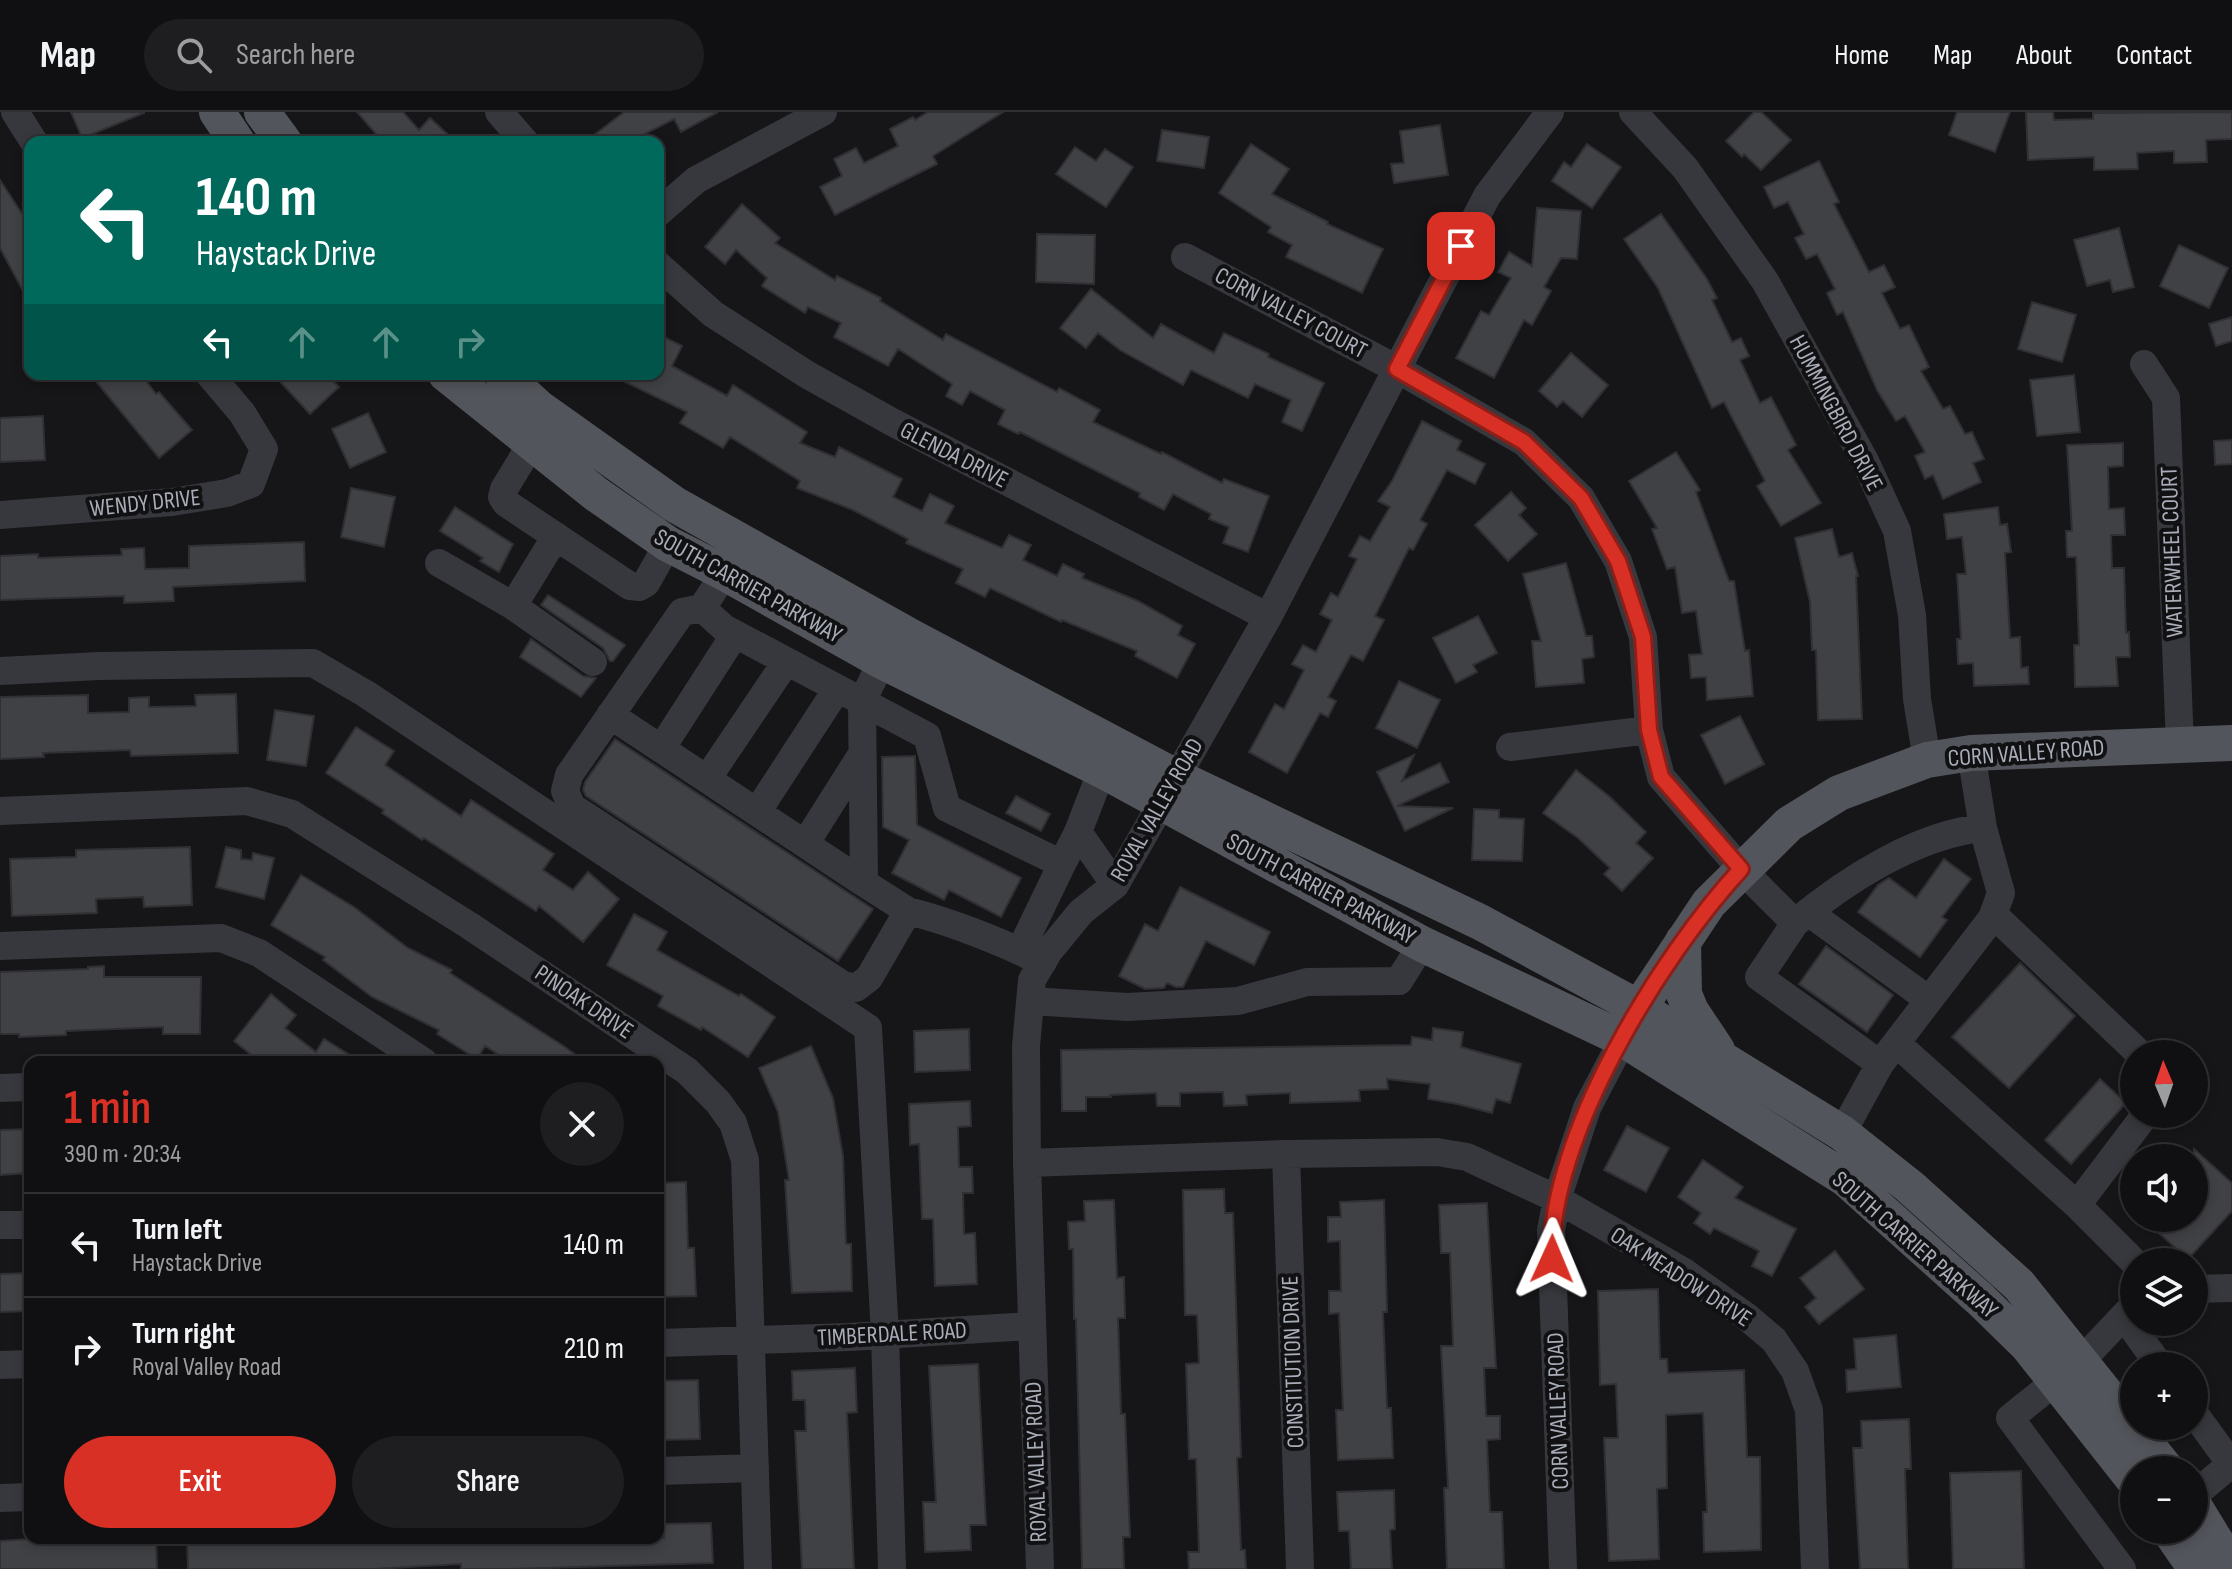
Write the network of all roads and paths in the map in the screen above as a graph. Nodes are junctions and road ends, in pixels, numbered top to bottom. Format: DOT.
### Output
graph roads {
  1 [pos="217,112"];
  2 [pos="262,112"];
  3 [pos="499,112"];
  4 [pos="823,112"];
  5 [pos="1550,112"];
  6 [pos="1633,112"];
  7 [pos="233,136"];
  8 [pos="280,136"];
  9 [pos="520,136"];
  10 [pos="664,208"];
  11 [pos="1185,257"];
  12 [pos="664,270"];
  13 [pos="2144,364"];
  14 [pos="1397,369"];
  15 [pos="214,380"];
  16 [pos="455,380"];
  17 [pos="505,380"];
  18 [pos="530,428"];
  19 [pos="0,515"];
  20 [pos="556,536"];
  21 [pos="668,544"];
  22 [pos="439,563"];
  23 [pos="725,573"];
  24 [pos="513,606"];
  25 [pos="702,608"];
  26 [pos="1268,617"];
  27 [pos="899,630"];
  28 [pos="735,634"];
  29 [pos="880,660"];
  30 [pos="593,662"];
  31 [pos="786,662"];
  32 [pos="0,671"];
  33 [pos="849,696"];
  34 [pos="610,715"];
  35 [pos="1649,730"];
  36 [pos="2232,743"];
  37 [pos="2180,745"];
  38 [pos="1510,747"];
  39 [pos="661,749"];
  40 [pos="1971,753"];
  41 [pos="862,754"];
  42 [pos="1927,760"];
  43 [pos="1102,770"];
  44 [pos="707,779"];
  45 [pos="1169,790"];
  46 [pos="0,811"];
  47 [pos="757,812"];
  48 [pos="1983,828"];
  49 [pos="1078,832"];
  50 [pos="805,844"];
  51 [pos="1062,864"];
  52 [pos="1741,869"];
  53 [pos="864,883"];
  54 [pos="1115,885"];
  55 [pos="908,911"];
  56 [pos="1994,915"];
  57 [pos="1801,917"];
  58 [pos="1683,941"];
  59 [pos="1422,944"];
  60 [pos="0,946"];
  61 [pos="1031,956"];
  62 [pos="1929,1000"];
  63 [pos="1030,1001"];
  64 [pos="1631,1024"];
  65 [pos="2125,1040"];
  66 [pos="1888,1054"];
  67 [pos="415,1056"];
  68 [pos="1727,1064"];
  69 [pos="24,1087"];
  70 [pos="0,1088"];
  71 [pos="2135,1128"];
  72 [pos="1842,1133"];
  73 [pos="1286,1154"];
  74 [pos="1027,1163"];
  75 [pos="1557,1199"];
  76 [pos="2077,1205"];
  77 [pos="0,1225"];
  78 [pos="24,1225"];
  79 [pos="2120,1248"];
  80 [pos="2232,1288"];
  81 [pos="2208,1289"];
  82 [pos="2120,1320"];
  83 [pos="1032,1326"];
  84 [pos="885,1335"];
  85 [pos="751,1340"];
  86 [pos="664,1343"];
  87 [pos="24,1364"];
  88 [pos="0,1365"];
  89 [pos="2068,1371"];
  90 [pos="2208,1432"];
  91 [pos="2153,1456"];
  92 [pos="2120,1457"];
  93 [pos="2232,1464"];
  94 [pos="755,1468"];
  95 [pos="664,1471"];
  96 [pos="2208,1484"];
  97 [pos="24,1497"];
  98 [pos="0,1498"];
  99 [pos="2208,1529"];
  100 [pos="2179,1544"];
  101 [pos="2232,1568"];
  102 [pos="758,1569"];
  103 [pos="892,1569"];
  104 [pos="1040,1569"];
  105 [pos="1300,1569"];
  106 [pos="1563,1569"];
  107 [pos="1815,1569"];
  108 [pos="2122,1569"];
  109 [pos="2196,1569"];
  1 -- 7 [label="main road"];
  2 -- 8 [label="main road"];
  3 -- 9 [label="street"];
  4 -- 10 [label="street"];
  5 -- 14 [label="street, ROYAL VALLEY ROAD"];
  6 -- 42 [label="street, HUMMINGBIRD DRIVE"];
  11 -- 14 [label="street, CORN VALLEY COURT"];
  12 -- 26 [label="street, GLENDA DRIVE"];
  13 -- 37 [label="street, WATERWHEEL COURT"];
  14 -- 26 [label="street, ROYAL VALLEY ROAD"];
  14 -- 35 [label="street, CORN VALLEY COURT"];
  15 -- 19 [label="street, WENDY DRIVE"];
  16 -- 18 [label="main road, SOUTH CARRIER PARKWAY"];
  17 -- 18 [label="main road, SOUTH CARRIER PARKWAY"];
  18 -- 20 [label="street"];
  18 -- 21 [label="main road, SOUTH CARRIER PARKWAY"];
  18 -- 27 [label="main road, SOUTH CARRIER PARKWAY"];
  20 -- 21 [label="street"];
  20 -- 24 [label="street"];
  21 -- 23 [label="main road, SOUTH CARRIER PARKWAY"];
  22 -- 24 [label="street"];
  23 -- 25 [label="street"];
  23 -- 29 [label="main road, SOUTH CARRIER PARKWAY"];
  24 -- 30 [label="street"];
  25 -- 28 [label="street"];
  25 -- 34 [label="street"];
  26 -- 45 [label="street, ROYAL VALLEY ROAD"];
  27 -- 29 [label="street"];
  27 -- 45 [label="main road, SOUTH CARRIER PARKWAY"];
  28 -- 31 [label="street"];
  28 -- 39 [label="street"];
  29 -- 33 [label="street"];
  29 -- 43 [label="main road, SOUTH CARRIER PARKWAY"];
  31 -- 33 [label="street"];
  31 -- 44 [label="street"];
  32 -- 84 [label="street"];
  33 -- 41 [label="street"];
  33 -- 47 [label="street"];
  33 -- 51 [label="street"];
  34 -- 39 [label="street"];
  34 -- 55 [label="street"];
  35 -- 38 [label="street"];
  35 -- 52 [label="street, CORN VALLEY COURT"];
  36 -- 37 [label="main road, CORN VALLEY ROAD"];
  37 -- 40 [label="main road, CORN VALLEY ROAD"];
  39 -- 44 [label="street"];
  40 -- 42 [label="main road, CORN VALLEY ROAD"];
  40 -- 48 [label="street"];
  41 -- 50 [label="street"];
  41 -- 53 [label="street"];
  42 -- 52 [label="main road, CORN VALLEY ROAD"];
  43 -- 45 [label="main road, SOUTH CARRIER PARKWAY"];
  43 -- 49 [label="street"];
  44 -- 47 [label="street"];
  45 -- 54 [label="street, ROYAL VALLEY ROAD"];
  45 -- 59 [label="main road, SOUTH CARRIER PARKWAY"];
  45 -- 64 [label="main road, SOUTH CARRIER PARKWAY"];
  46 -- 85 [label="street, PINOAK DRIVE"];
  47 -- 50 [label="street"];
  48 -- 56 [label="street"];
  48 -- 57 [label="street"];
  49 -- 51 [label="street"];
  49 -- 54 [label="street"];
  50 -- 53 [label="street"];
  51 -- 61 [label="street"];
  52 -- 57 [label="street, CORN VALLEY COURT"];
  52 -- 58 [label="main road, CORN VALLEY ROAD"];
  53 -- 55 [label="street"];
  54 -- 61 [label="street, ROYAL VALLEY ROAD"];
  55 -- 61 [label="street"];
  56 -- 62 [label="street"];
  56 -- 65 [label="street"];
  57 -- 62 [label="street, CORN VALLEY COURT"];
  57 -- 66 [label="street"];
  58 -- 64 [label="main road, CORN VALLEY ROAD"];
  58 -- 68 [label="main road"];
  59 -- 63 [label="street"];
  59 -- 64 [label="main road, SOUTH CARRIER PARKWAY"];
  60 -- 67 [label="street"];
  61 -- 63 [label="street, ROYAL VALLEY ROAD"];
  62 -- 66 [label="street"];
  63 -- 74 [label="street, ROYAL VALLEY ROAD"];
  64 -- 68 [label="main road, SOUTH CARRIER PARKWAY"];
  64 -- 75 [label="street, CORN VALLEY ROAD"];
  64 -- 89 [label="main road, SOUTH CARRIER PARKWAY"];
  66 -- 72 [label="street"];
  66 -- 76 [label="street"];
  68 -- 72 [label="main road, SOUTH CARRIER PARKWAY"];
  69 -- 70 [label="street"];
  71 -- 76 [label="street"];
  72 -- 89 [label="main road, SOUTH CARRIER PARKWAY"];
  73 -- 74 [label="street, OAK MEADOW DRIVE"];
  73 -- 75 [label="street, OAK MEADOW DRIVE"];
  73 -- 105 [label="street, CONSTITUTION DRIVE"];
  74 -- 83 [label="street, ROYAL VALLEY ROAD"];
  75 -- 106 [label="street, CORN VALLEY ROAD"];
  75 -- 107 [label="street, OAK MEADOW DRIVE"];
  76 -- 79 [label="street"];
  77 -- 78 [label="street"];
  80 -- 81 [label="street"];
  82 -- 89 [label="street"];
  83 -- 84 [label="street, TIMBERDALE ROAD"];
  83 -- 104 [label="street, ROYAL VALLEY ROAD"];
  84 -- 85 [label="street, TIMBERDALE ROAD"];
  84 -- 103 [label="street"];
  85 -- 86 [label="street, TIMBERDALE ROAD"];
  85 -- 94 [label="street, PINOAK DRIVE"];
  87 -- 88 [label="street"];
  89 -- 91 [label="main road, SOUTH CARRIER PARKWAY"];
  89 -- 92 [label="main road, SOUTH CARRIER PARKWAY"];
  89 -- 108 [label="street"];
  90 -- 93 [label="street"];
  93 -- 96 [label="street"];
  94 -- 95 [label="street"];
  94 -- 102 [label="street, PINOAK DRIVE"];
  97 -- 98 [label="street"];
  99 -- 101 [label="main road"];
  100 -- 109 [label="main road"];
}
